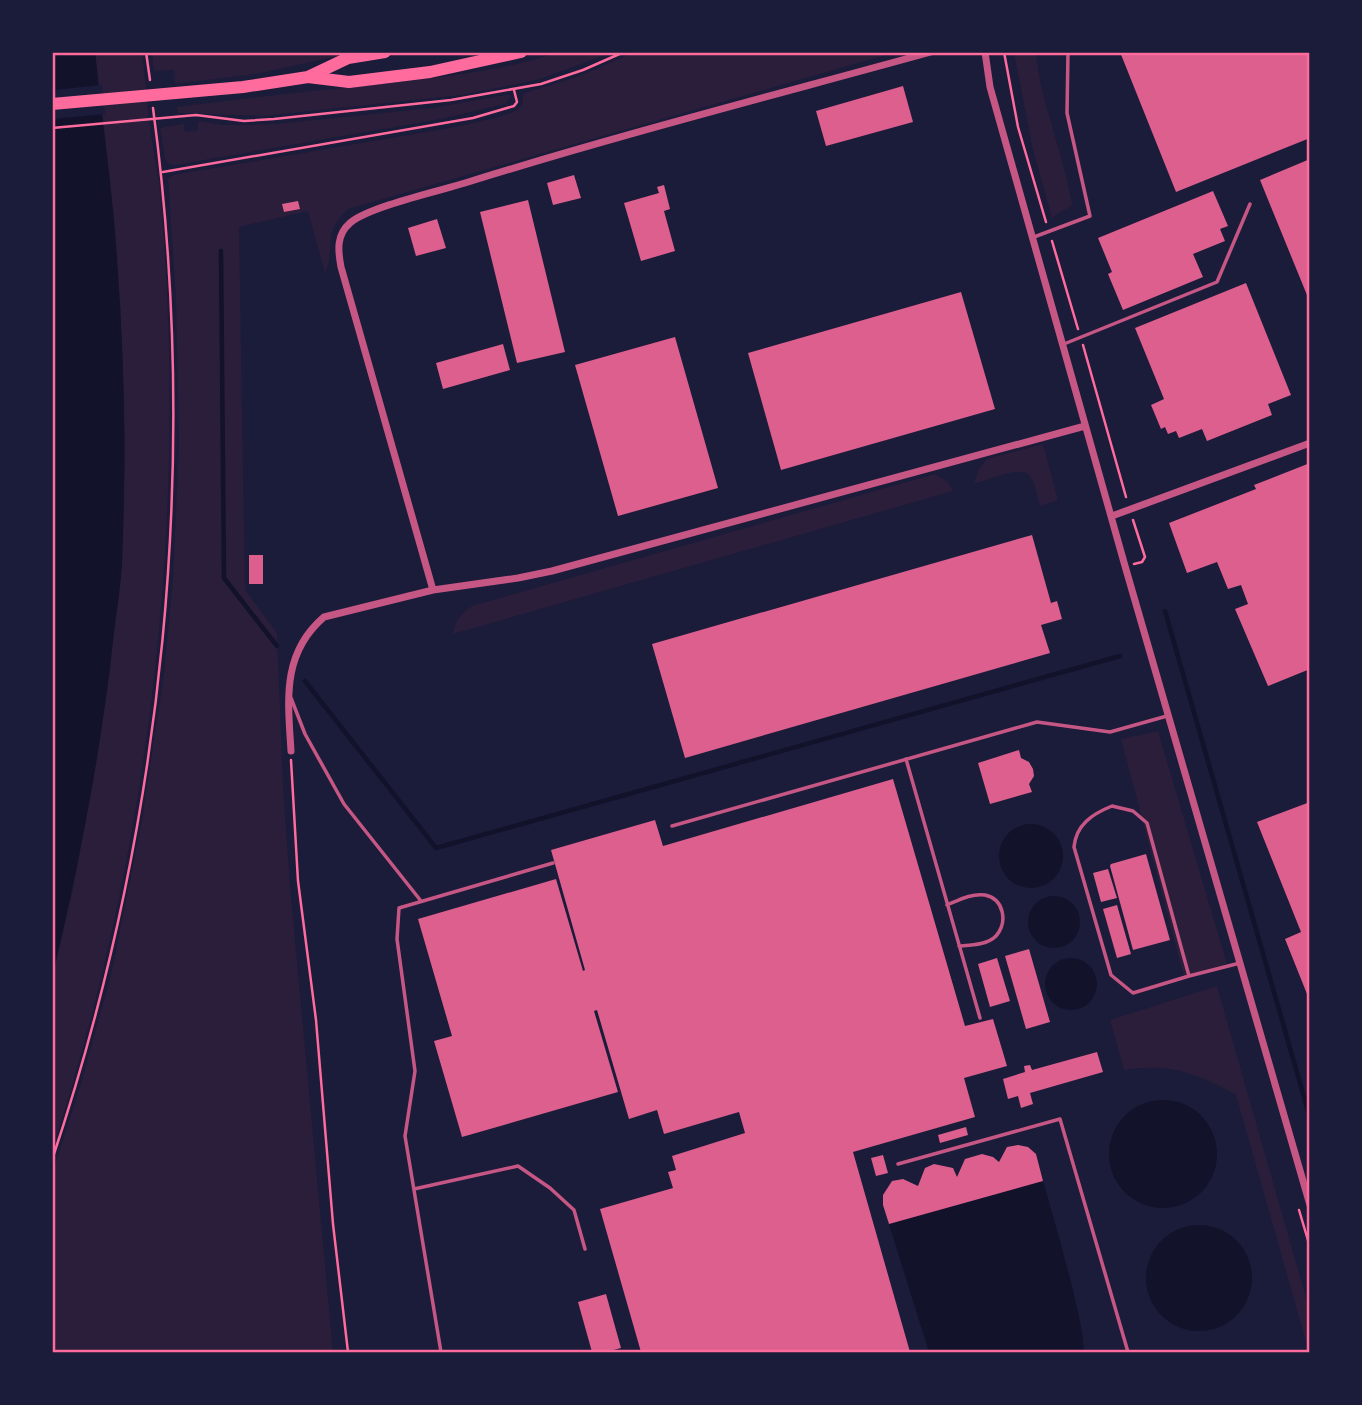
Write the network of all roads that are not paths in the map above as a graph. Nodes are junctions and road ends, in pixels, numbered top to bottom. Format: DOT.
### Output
graph roads {
  1 [pos="385,52"];
  2 [pos="521,52"];
  3 [pos="931,52"];
  4 [pos="985,52"];
  5 [pos="1068,52"];
  6 [pos="308,76"];
  7 [pos="52,104"];
  8 [pos="1250,204"];
  9 [pos="1032,238"];
  10 [pos="1062,345"];
  11 [pos="1084,426"];
  12 [pos="1310,443"];
  13 [pos="1112,516"];
  14 [pos="433,590"];
  15 [pos="288,690"];
  16 [pos="1168,716"];
  17 [pos="291,751"];
  18 [pos="906,760"];
  19 [pos="672,826"];
  20 [pos="553,863"];
  21 [pos="421,901"];
  22 [pos="947,905"];
  23 [pos="959,946"];
  24 [pos="1240,963"];
  25 [pos="1189,976"];
  26 [pos="980,1018"];
  27 [pos="898,1164"];
  28 [pos="414,1189"];
  29 [pos="1310,1205"];
  30 [pos="585,1249"];
  31 [pos="441,1353"];
  32 [pos="1128,1353"];
  1 -- 6 [label="main road"];
  2 -- 6 [label="main road"];
  3 -- 14 [label="street"];
  4 -- 9 [label="street"];
  5 -- 9 [label="lane"];
  6 -- 7 [label="main road"];
  8 -- 10 [label="lane"];
  9 -- 10 [label="street"];
  10 -- 11 [label="street"];
  11 -- 13 [label="street"];
  11 -- 14 [label="street"];
  12 -- 13 [label="street"];
  13 -- 16 [label="street"];
  14 -- 15 [label="street"];
  15 -- 17 [label="street"];
  15 -- 21 [label="lane"];
  16 -- 18 [label="lane"];
  16 -- 24 [label="street"];
  18 -- 19 [label="lane"];
  18 -- 22 [label="lane"];
  20 -- 21 [label="lane"];
  21 -- 28 [label="lane"];
  22 -- 23 [label="lane"];
  22 -- 23 [label="lane"];
  23 -- 26 [label="lane"];
  24 -- 25 [label="lane"];
  24 -- 29 [label="street"];
  25 -- 25 [label="lane"];
  27 -- 32 [label="lane"];
  28 -- 30 [label="lane"];
  28 -- 31 [label="lane"];
}
